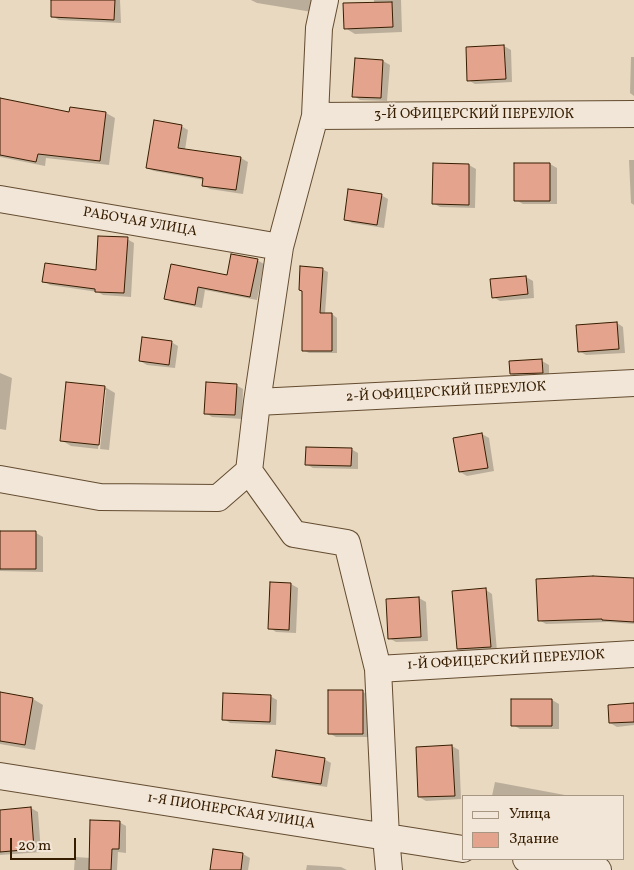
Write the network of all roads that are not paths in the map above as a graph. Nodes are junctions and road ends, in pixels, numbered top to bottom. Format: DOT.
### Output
graph roads {
  1 [pos="325,0"];
  2 [pos="634,114"];
  3 [pos="315,116"];
  4 [pos="0,199"];
  5 [pos="280,247"];
  6 [pos="634,383"];
  7 [pos="257,402"];
  8 [pos="249,471"];
  9 [pos="0,479"];
  10 [pos="634,654"];
  11 [pos="378,668"];
  12 [pos="0,776"];
  13 [pos="386,837"];
  14 [pos="462,849"];
  15 [pos="533,860"];
  16 [pos="389,870"];
  17 [pos="598,870"];
  1 -- 3 [label="street"];
  2 -- 3 [label="street, 3-Й ОФИЦЕРСКИЙ ПЕРЕУЛОК"];
  3 -- 5 [label="street"];
  4 -- 5 [label="street, РАБОЧАЯ УЛИЦА"];
  5 -- 7 [label="street"];
  6 -- 7 [label="street, 2-Й ОФИЦЕРСКИЙ ПЕРЕУЛОК"];
  7 -- 8 [label="street"];
  8 -- 9 [label="street"];
  8 -- 11 [label="street"];
  10 -- 11 [label="street, 1-Й ОФИЦЕРСКИЙ ПЕРЕУЛОК"];
  11 -- 13 [label="street"];
  12 -- 13 [label="street, 1-Я ПИОНЕРСКАЯ УЛИЦА"];
  13 -- 14 [label="street, 1-Я ПИОНЕРСКАЯ УЛИЦА"];
  13 -- 16 [label="street"];
  15 -- 17 [label="street"];
}
